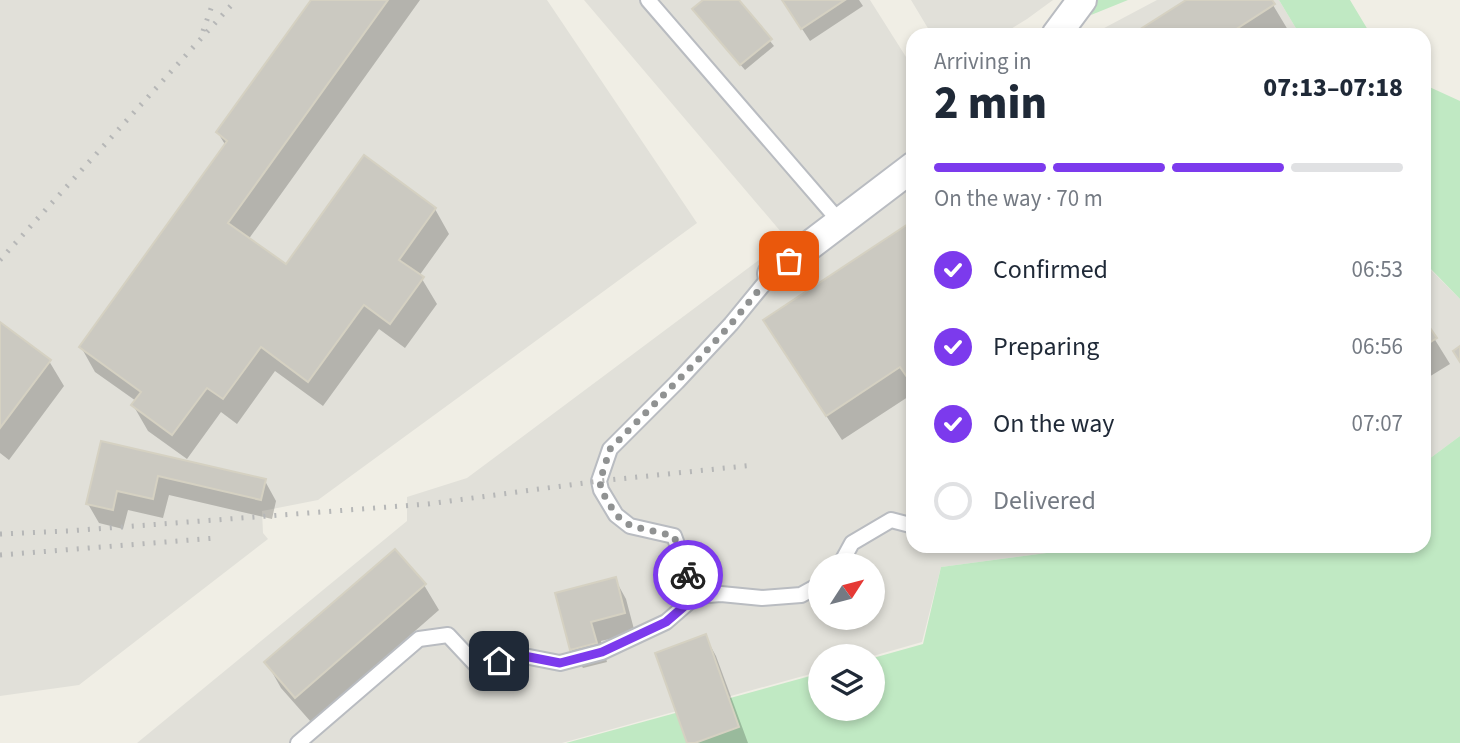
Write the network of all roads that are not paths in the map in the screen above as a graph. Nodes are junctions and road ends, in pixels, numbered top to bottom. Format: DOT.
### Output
graph roads {
  1 [pos="649,0"];
  2 [pos="1082,0"];
  3 [pos="1061,28"];
  4 [pos="906,172"];
  5 [pos="840,222"];
  6 [pos="772,274"];
  7 [pos="906,524"];
  8 [pos="847,553"];
  9 [pos="808,591"];
  10 [pos="696,596"];
  11 [pos="298,743"];
  1 -- 5 [label="lane"];
  2 -- 3 [label="street"];
  4 -- 5 [label="street"];
  5 -- 6 [label="street"];
  6 -- 10 [label="lane"];
  7 -- 8 [label="lane"];
  9 -- 10 [label="lane"];
  10 -- 11 [label="lane"];
}
